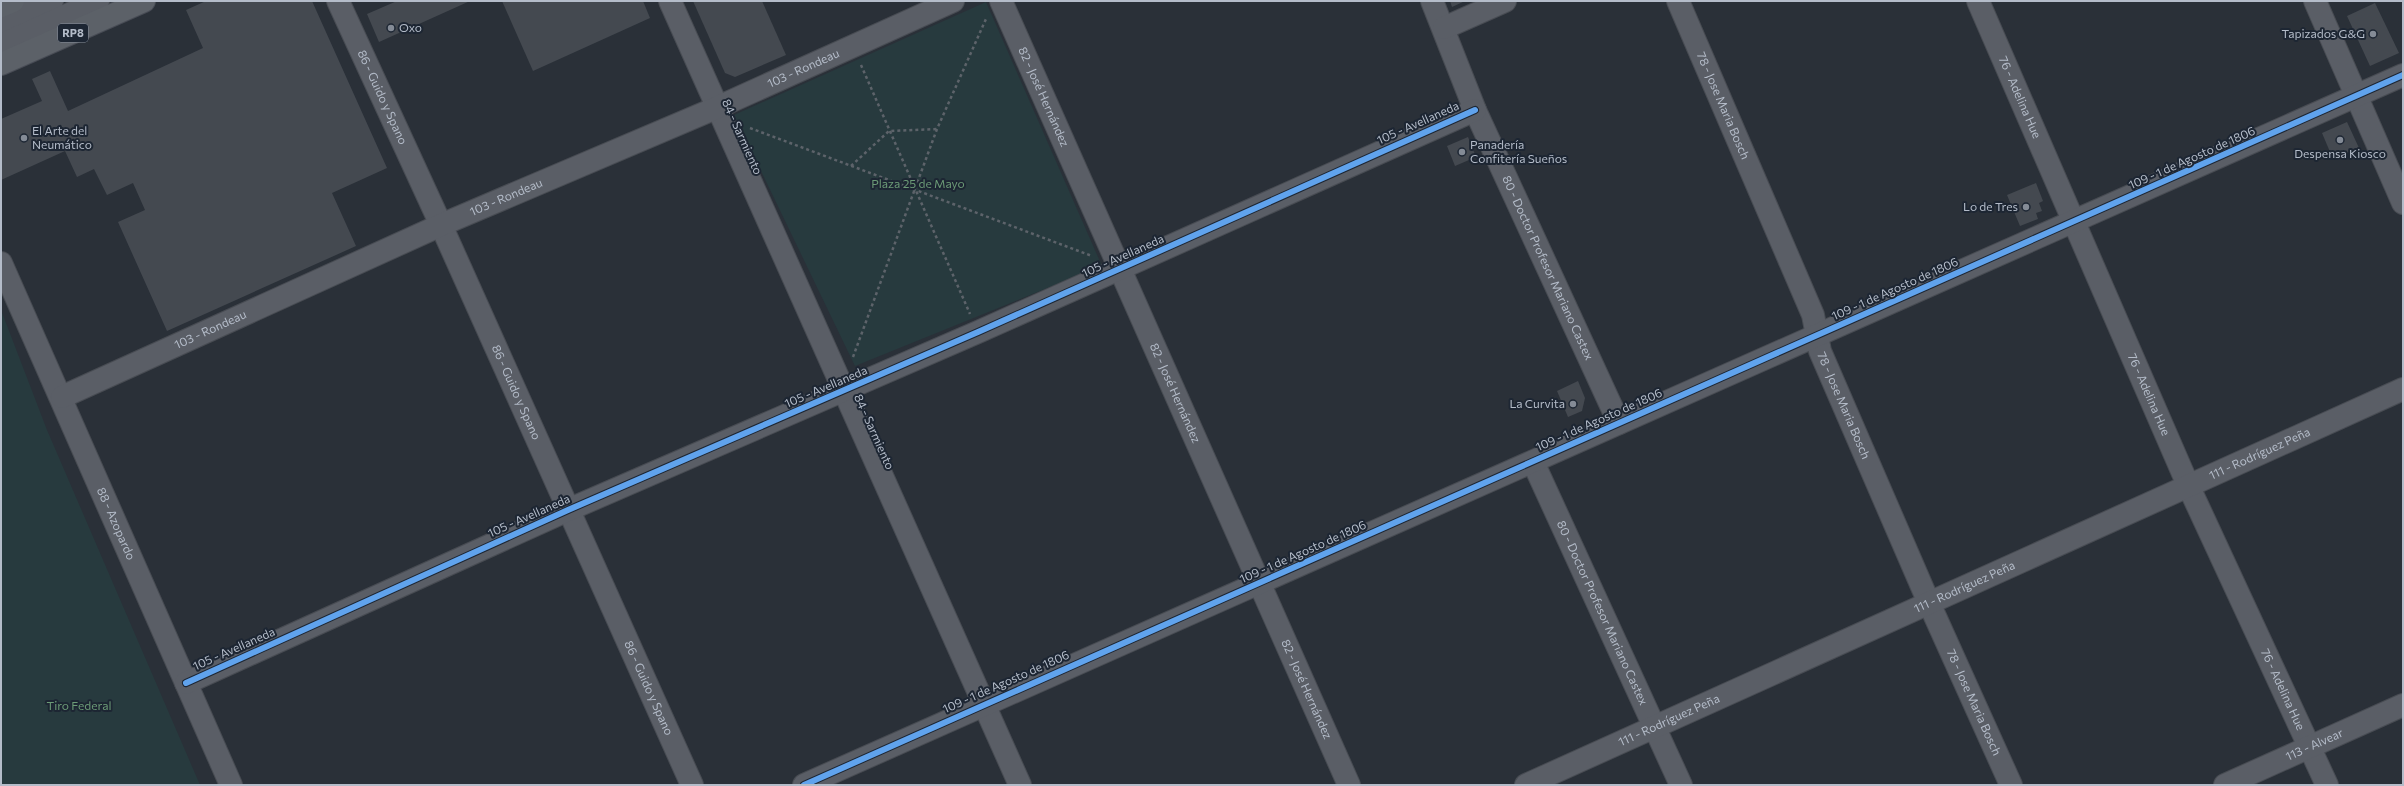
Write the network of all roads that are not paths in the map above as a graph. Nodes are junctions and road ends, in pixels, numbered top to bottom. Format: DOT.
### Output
graph roads {
  1 [pos="13,1"];
  2 [pos="52,1"];
  3 [pos="98,1"];
  4 [pos="144,1"];
  5 [pos="338,1"];
  6 [pos="670,1"];
  7 [pos="953,1"];
  8 [pos="1432,1"];
  9 [pos="1505,1"];
  10 [pos="1678,1"];
  11 [pos="1978,1"];
  12 [pos="2315,1"];
  13 [pos="1,6"];
  14 [pos="994,8"];
  15 [pos="32,10"];
  16 [pos="1,20"];
  17 [pos="1,24"];
  18 [pos="1444,28"];
  19 [pos="1,45"];
  20 [pos="1,64"];
  21 [pos="2403,75"];
  22 [pos="2357,96"];
  23 [pos="716,108"];
  24 [pos="1475,110"];
  25 [pos="2403,203"];
  26 [pos="2075,222"];
  27 [pos="441,225"];
  28 [pos="1,263"];
  29 [pos="1118,268"];
  30 [pos="1817,335"];
  31 [pos="843,388"];
  32 [pos="2403,389"];
  33 [pos="62,397"];
  34 [pos="1619,423"];
  35 [pos="1532,462"];
  36 [pos="2188,486"];
  37 [pos="568,510"];
  38 [pos="1260,583"];
  39 [pos="1929,603"];
  40 [pos="186,683"];
  41 [pos="984,704"];
  42 [pos="2403,706"];
  43 [pos="1655,726"];
  44 [pos="2310,747"];
  45 [pos="231,785"];
  46 [pos="692,785"];
  47 [pos="804,785"];
  48 [pos="1020,785"];
  49 [pos="1349,785"];
  50 [pos="1526,785"];
  51 [pos="1681,785"];
  52 [pos="2011,785"];
  53 [pos="2225,785"];
  54 [pos="2327,785"];
  1 -- 13 [label="main road"];
  2 -- 15 [label="street"];
  3 -- 19 [label="street"];
  4 -- 20 [label="main road, RP8"];
  5 -- 27 [label="street, 86 - Guido y Spano"];
  6 -- 23 [label="street, 84 - Sarmiento"];
  7 -- 23 [label="street, 103 - Rondeau"];
  8 -- 18 [label="street, 80 - Doctor Profesor Mariano Castex"];
  9 -- 18 [label="street"];
  10 -- 30 [label="street, 78 - Jose Maria Bosch"];
  11 -- 26 [label="street, 76 - Adelina Hue"];
  12 -- 22 [label="street"];
  14 -- 29 [label="street, 82 - José Hernández"];
  15 -- 16 [label="street"];
  15 -- 17 [label="street"];
  18 -- 24 [label="street, 80 - Doctor Profesor Mariano Castex"];
  21 -- 22 [label="street, 109 - 1 de Agosto de 1806"];
  22 -- 25 [label="street"];
  22 -- 26 [label="street, 109 - 1 de Agosto de 1806"];
  23 -- 27 [label="street, 103 - Rondeau"];
  23 -- 31 [label="street, 84 - Sarmiento"];
  24 -- 29 [label="street, 105 - Avellaneda"];
  24 -- 34 [label="street, 80 - Doctor Profesor Mariano Castex"];
  26 -- 30 [label="street, 109 - 1 de Agosto de 1806"];
  26 -- 36 [label="street, 76 - Adelina Hue"];
  27 -- 33 [label="street, 103 - Rondeau"];
  27 -- 37 [label="street, 86 - Guido y Spano"];
  28 -- 33 [label="street, 88 - Azopardo"];
  29 -- 31 [label="street, 105 - Avellaneda"];
  29 -- 38 [label="street, 82 - José Hernández"];
  30 -- 34 [label="street, 109 - 1 de Agosto de 1806"];
  30 -- 39 [label="street, 78 - Jose Maria Bosch"];
  31 -- 37 [label="street, 105 - Avellaneda"];
  31 -- 41 [label="street, 84 - Sarmiento"];
  32 -- 36 [label="street, 111 - Rodríguez Peña"];
  33 -- 40 [label="street, 88 - Azopardo"];
  34 -- 35 [label="street, 109 - 1 de Agosto de 1806"];
  35 -- 38 [label="street, 109 - 1 de Agosto de 1806"];
  35 -- 43 [label="street, 80 - Doctor Profesor Mariano Castex"];
  36 -- 39 [label="street, 111 - Rodríguez Peña"];
  36 -- 44 [label="street, 76 - Adelina Hue"];
  37 -- 40 [label="street, 105 - Avellaneda"];
  37 -- 46 [label="street, 86 - Guido y Spano"];
  38 -- 41 [label="street, 109 - 1 de Agosto de 1806"];
  38 -- 49 [label="street, 82 - José Hernández"];
  39 -- 43 [label="street, 111 - Rodríguez Peña"];
  39 -- 52 [label="street, 78 - Jose Maria Bosch"];
  40 -- 45 [label="street, 88 - Azopardo"];
  41 -- 47 [label="street, 109 - 1 de Agosto de 1806"];
  41 -- 48 [label="street, 84 - Sarmiento"];
  42 -- 44 [label="street, 113 - Alvear"];
  43 -- 50 [label="street, 111 - Rodríguez Peña"];
  43 -- 51 [label="street, 80 - Doctor Profesor Mariano Castex"];
  44 -- 53 [label="street, 113 - Alvear"];
  44 -- 54 [label="street, 76 - Adelina Hue"];
}
